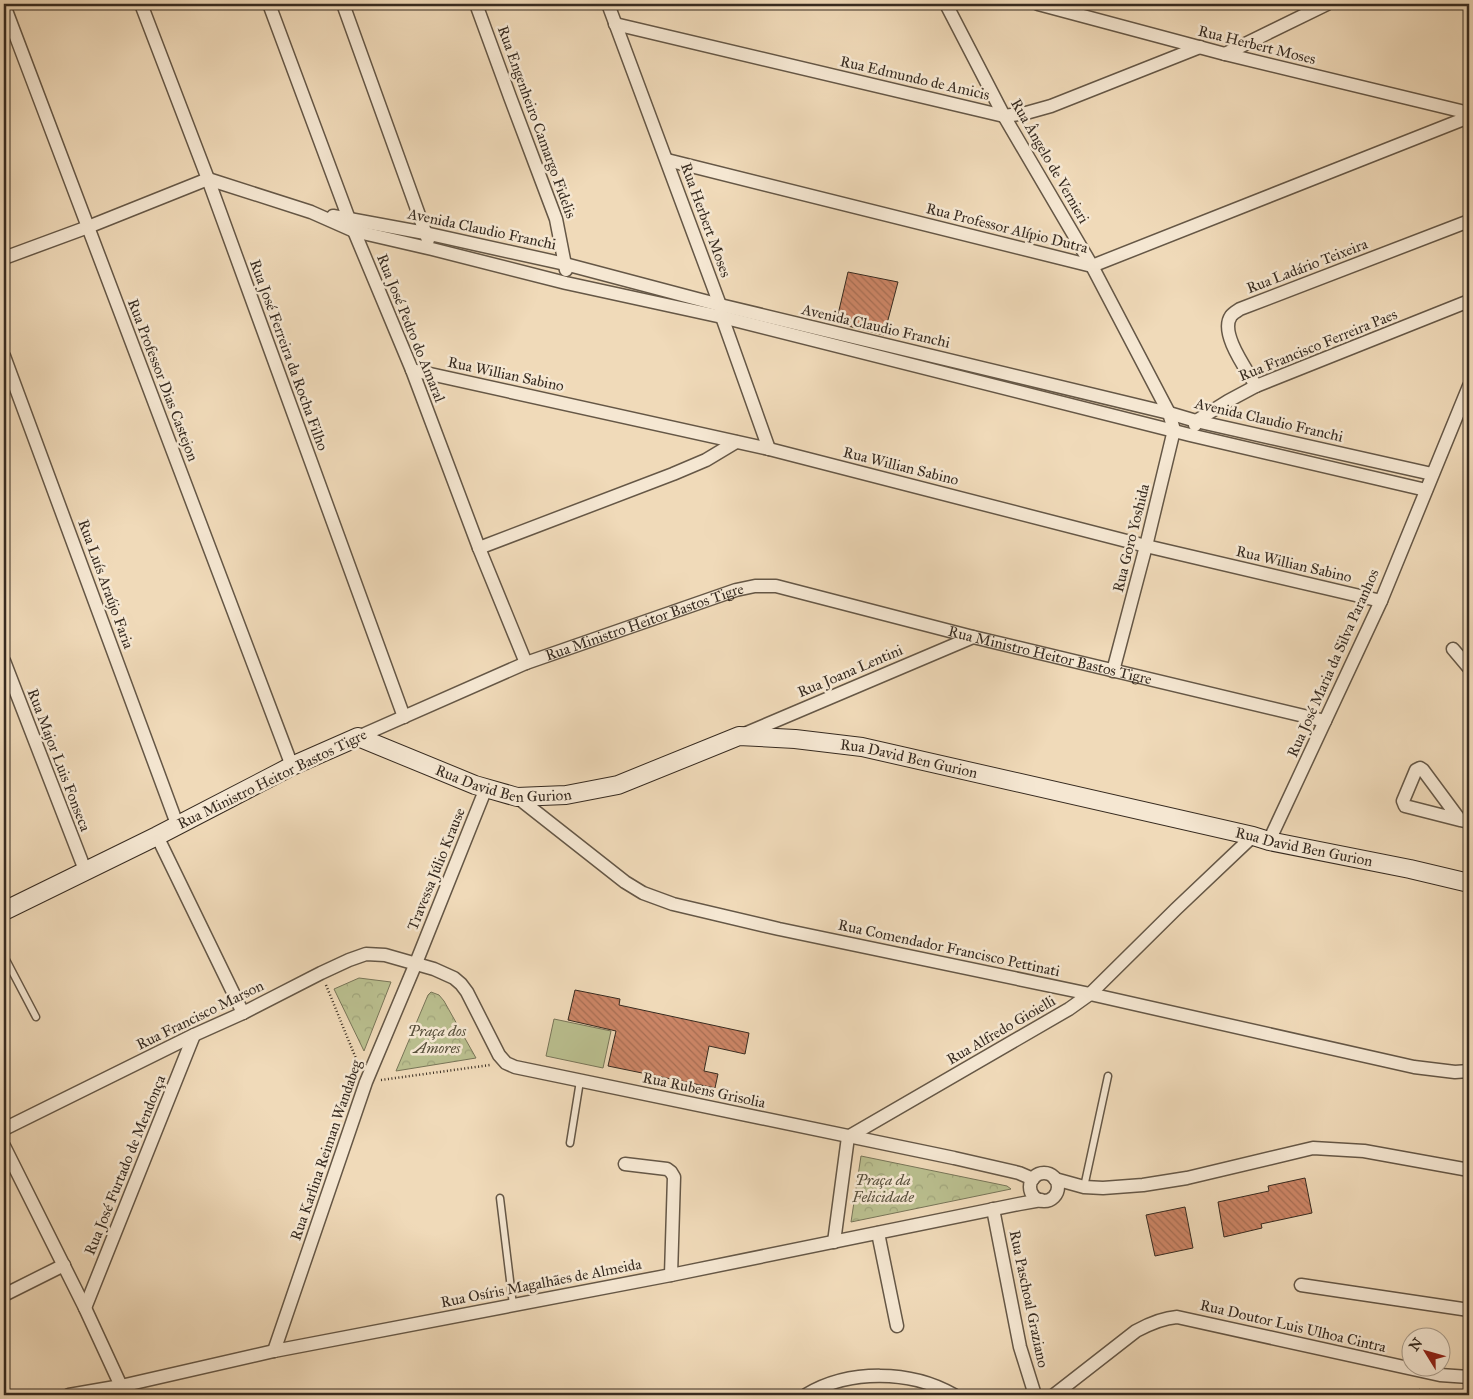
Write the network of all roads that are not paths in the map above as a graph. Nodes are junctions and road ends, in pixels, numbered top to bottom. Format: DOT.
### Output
graph roads {
  1 [pos="142,4"];
  2 [pos="269,4"];
  3 [pos="343,4"];
  4 [pos="476,4"];
  5 [pos="608,4"];
  6 [pos="946,4"];
  7 [pos="1038,4"];
  8 [pos="1327,4"];
  9 [pos="4,5"];
  10 [pos="615,24"];
  11 [pos="1200,47"];
  12 [pos="1225,54"];
  13 [pos="1469,113"];
  14 [pos="1004,116"];
  15 [pos="1469,117"];
  16 [pos="667,160"];
  17 [pos="208,179"];
  18 [pos="1469,221"];
  19 [pos="352,225"];
  20 [pos="88,228"];
  21 [pos="425,233"];
  22 [pos="432,249"];
  23 [pos="4,258"];
  24 [pos="565,264"];
  25 [pos="1092,266"];
  26 [pos="566,283"];
  27 [pos="1469,301"];
  28 [pos="721,311"];
  29 [pos="4,356"];
  30 [pos="412,370"];
  31 [pos="1256,386"];
  32 [pos="1469,386"];
  33 [pos="1169,413"];
  34 [pos="1196,421"];
  35 [pos="1174,430"];
  36 [pos="1190,435"];
  37 [pos="736,442"];
  38 [pos="768,449"];
  39 [pos="1432,474"];
  40 [pos="1426,490"];
  41 [pos="1146,546"];
  42 [pos="479,548"];
  43 [pos="1381,601"];
  44 [pos="973,637"];
  45 [pos="1453,649"];
  46 [pos="4,661"];
  47 [pos="526,663"];
  48 [pos="1469,668"];
  49 [pos="1113,671"];
  50 [pos="404,717"];
  51 [pos="1325,721"];
  52 [pos="739,736"];
  53 [pos="358,737"];
  54 [pos="292,766"];
  55 [pos="486,788"];
  56 [pos="516,798"];
  57 [pos="1465,821"];
  58 [pos="177,824"];
  59 [pos="157,836"];
  60 [pos="1261,838"];
  61 [pos="85,870"];
  62 [pos="1469,883"];
  63 [pos="4,911"];
  64 [pos="4,956"];
  65 [pos="416,963"];
  66 [pos="1090,994"];
  67 [pos="243,1013"];
  68 [pos="36,1017"];
  69 [pos="194,1035"];
  70 [pos="1469,1071"];
  71 [pos="1108,1076"];
  72 [pos="580,1081"];
  73 [pos="4,1129"];
  74 [pos="848,1137"];
  75 [pos="570,1143"];
  76 [pos="4,1146"];
  77 [pos="626,1164"];
  78 [pos="1469,1170"];
  79 [pos="1033,1179"];
  80 [pos="1055,1179"];
  81 [pos="1084,1188"];
  82 [pos="500,1198"];
  83 [pos="1041,1198"];
  84 [pos="993,1209"];
  85 [pos="878,1233"];
  86 [pos="834,1242"];
  87 [pos="64,1265"];
  88 [pos="671,1274"];
  89 [pos="1301,1285"];
  90 [pos="4,1295"];
  91 [pos="513,1305"];
  92 [pos="85,1308"];
  93 [pos="1469,1310"];
  94 [pos="897,1326"];
  95 [pos="274,1351"];
  96 [pos="1469,1378"];
  97 [pos="121,1386"];
  98 [pos="69,1395"];
  99 [pos="806,1395"];
  100 [pos="954,1395"];
  101 [pos="1035,1395"];
  102 [pos="1054,1395"];
  1 -- 17 [label="street, Rua José Ferreira da Rocha Filho"];
  2 -- 19 [label="street, Rua José Pedro do Amaral"];
  3 -- 21 [label="street"];
  4 -- 24 [label="street, Rua Engenheiro Camargo Fidelis"];
  5 -- 10 [label="street, Rua Herbert Moses"];
  6 -- 14 [label="street, Rua Ângelo de Vernieri"];
  7 -- 11 [label="street, Rua Herbert Moses"];
  8 -- 12 [label="street"];
  9 -- 20 [label="street, Rua Professor Dias Castejon"];
  10 -- 14 [label="street, Rua Edmundo de Amicis"];
  10 -- 16 [label="street, Rua Herbert Moses"];
  11 -- 12 [label="street, Rua Herbert Moses"];
  11 -- 14 [label="street, Rua Edmundo de Amicis"];
  12 -- 13 [label="street, Rua Herbert Moses"];
  14 -- 25 [label="street, Rua Ângelo de Vernieri"];
  15 -- 25 [label="street, Rua Professor Alípio Dutra"];
  16 -- 25 [label="street, Rua Professor Alípio Dutra"];
  16 -- 28 [label="street, Rua Herbert Moses"];
  17 -- 19 [label="street, Avenida Claudio Franchi"];
  17 -- 20 [label="street"];
  17 -- 50 [label="street, Rua José Ferreira da Rocha Filho"];
  18 -- 31 [label="street, Rua Ladário Teixeira"];
  19 -- 21 [label="street, Avenida Claudio Franchi"];
  19 -- 22 [label="street, Avenida Claudio Franchi"];
  19 -- 30 [label="street, Rua José Pedro do Amaral"];
  20 -- 23 [label="street"];
  20 -- 54 [label="street, Rua Professor Dias Castejon"];
  21 -- 22 [label="street"];
  21 -- 24 [label="street, Avenida Claudio Franchi"];
  22 -- 26 [label="street, Avenida Claudio Franchi"];
  24 -- 26 [label="street, Rua Engenheiro Camargo Fidelis"];
  24 -- 28 [label="street, Avenida Claudio Franchi"];
  25 -- 33 [label="street, Rua Ângelo de Vernieri"];
  26 -- 28 [label="street, Avenida Claudio Franchi"];
  27 -- 31 [label="street, Rua Francisco Ferreira Paes"];
  28 -- 33 [label="street, Avenida Claudio Franchi"];
  28 -- 35 [label="street, Avenida Claudio Franchi"];
  28 -- 38 [label="street, Rua Herbert Moses"];
  29 -- 58 [label="street, Rua Luís Araújo Faria"];
  30 -- 37 [label="street, Rua Willian Sabino"];
  30 -- 42 [label="street, Rua José Pedro do Amaral"];
  31 -- 34 [label="street, Rua Francisco Ferreira Paes"];
  32 -- 39 [label="street, Rua José Maria da Silva Paranhos"];
  33 -- 34 [label="street, Avenida Claudio Franchi"];
  33 -- 35 [label="street, Rua Goro Yoshida"];
  34 -- 36 [label="street"];
  34 -- 39 [label="street, Avenida Claudio Franchi"];
  35 -- 36 [label="street, Avenida Claudio Franchi"];
  35 -- 41 [label="street, Rua Goro Yoshida"];
  36 -- 40 [label="street, Avenida Claudio Franchi"];
  37 -- 38 [label="street, Rua Willian Sabino"];
  37 -- 42 [label="street"];
  38 -- 41 [label="street, Rua Willian Sabino"];
  39 -- 40 [label="street, Rua José Maria da Silva Paranhos"];
  40 -- 43 [label="street, Rua José Maria da Silva Paranhos"];
  41 -- 43 [label="street, Rua Willian Sabino"];
  41 -- 49 [label="street, Rua Goro Yoshida"];
  42 -- 47 [label="street, Rua José Pedro do Amaral"];
  43 -- 51 [label="street, Rua José Maria da Silva Paranhos"];
  44 -- 47 [label="street, Rua Ministro Heitor Bastos Tigre"];
  44 -- 49 [label="street, Rua Ministro Heitor Bastos Tigre"];
  44 -- 52 [label="street, Rua Joana Lentini"];
  45 -- 48 [label="street"];
  46 -- 61 [label="street, Rua Major Luis Fonseca"];
  47 -- 50 [label="street, Rua Ministro Heitor Bastos Tigre"];
  49 -- 51 [label="street, Rua Ministro Heitor Bastos Tigre"];
  50 -- 53 [label="street, Rua Ministro Heitor Bastos Tigre"];
  51 -- 60 [label="street, Rua José Maria da Silva Paranhos"];
  52 -- 56 [label="street, Rua David Ben Gurion"];
  52 -- 60 [label="street, Rua David Ben Gurion"];
  53 -- 54 [label="street, Rua Ministro Heitor Bastos Tigre"];
  53 -- 55 [label="street, Rua David Ben Gurion"];
  54 -- 58 [label="street, Rua Ministro Heitor Bastos Tigre"];
  55 -- 56 [label="street, Rua David Ben Gurion"];
  55 -- 65 [label="street, Travessa Júlio Krause"];
  56 -- 66 [label="street, Rua Comendador Francisco Pettinati"];
  57 -- 57 [label="street"];
  58 -- 59 [label="street, Rua Ministro Heitor Bastos Tigre"];
  59 -- 61 [label="street, Rua Ministro Heitor Bastos Tigre"];
  59 -- 67 [label="street"];
  60 -- 62 [label="street, Rua David Ben Gurion"];
  60 -- 66 [label="street, Rua Alfredo Gioielli"];
  61 -- 63 [label="street, Rua Ministro Heitor Bastos Tigre"];
  64 -- 68 [label="lane"];
  65 -- 67 [label="street, Rua Francisco Marson"];
  65 -- 72 [label="street, Rua Rubens Grisolia"];
  65 -- 95 [label="street, Rua Karlina Reiman Wandabeg"];
  66 -- 70 [label="street, Rua Comendador Francisco Pettinati"];
  66 -- 74 [label="street, Rua Alfredo Gioielli"];
  67 -- 69 [label="street, Rua Francisco Marson"];
  69 -- 73 [label="street, Rua Francisco Marson"];
  69 -- 92 [label="street, Rua José Furtado de Mendonça"];
  71 -- 81 [label="lane"];
  72 -- 74 [label="street, Rua Rubens Grisolia"];
  72 -- 75 [label="lane"];
  74 -- 79 [label="street, Rua Rubens Grisolia"];
  74 -- 86 [label="street"];
  76 -- 87 [label="street"];
  77 -- 88 [label="street"];
  78 -- 81 [label="street, Rua Osíris Magalhães de Almeida"];
  79 -- 80 [label="street"];
  79 -- 83 [label="street"];
  80 -- 81 [label="street, Rua Osíris Magalhães de Almeida"];
  80 -- 83 [label="street"];
  81 -- 83 [label="street, Rua Osíris Magalhães de Almeida"];
  82 -- 91 [label="lane"];
  83 -- 84 [label="street, Rua Osíris Magalhães de Almeida"];
  84 -- 85 [label="street, Rua Osíris Magalhães de Almeida"];
  84 -- 101 [label="street, Rua Paschoal Graziano"];
  85 -- 86 [label="street, Rua Osíris Magalhães de Almeida"];
  85 -- 94 [label="street"];
  86 -- 88 [label="street, Rua Osíris Magalhães de Almeida"];
  87 -- 90 [label="street"];
  87 -- 92 [label="street"];
  88 -- 91 [label="street, Rua Osíris Magalhães de Almeida"];
  89 -- 93 [label="street"];
  91 -- 95 [label="street, Rua Osíris Magalhães de Almeida"];
  92 -- 97 [label="street"];
  95 -- 97 [label="street, Rua Osíris Magalhães de Almeida"];
  96 -- 102 [label="street, Rua Doutor Luis Ulhoa Cintra"];
  97 -- 98 [label="street, Rua Osíris Magalhães de Almeida"];
  99 -- 100 [label="street"];
}
